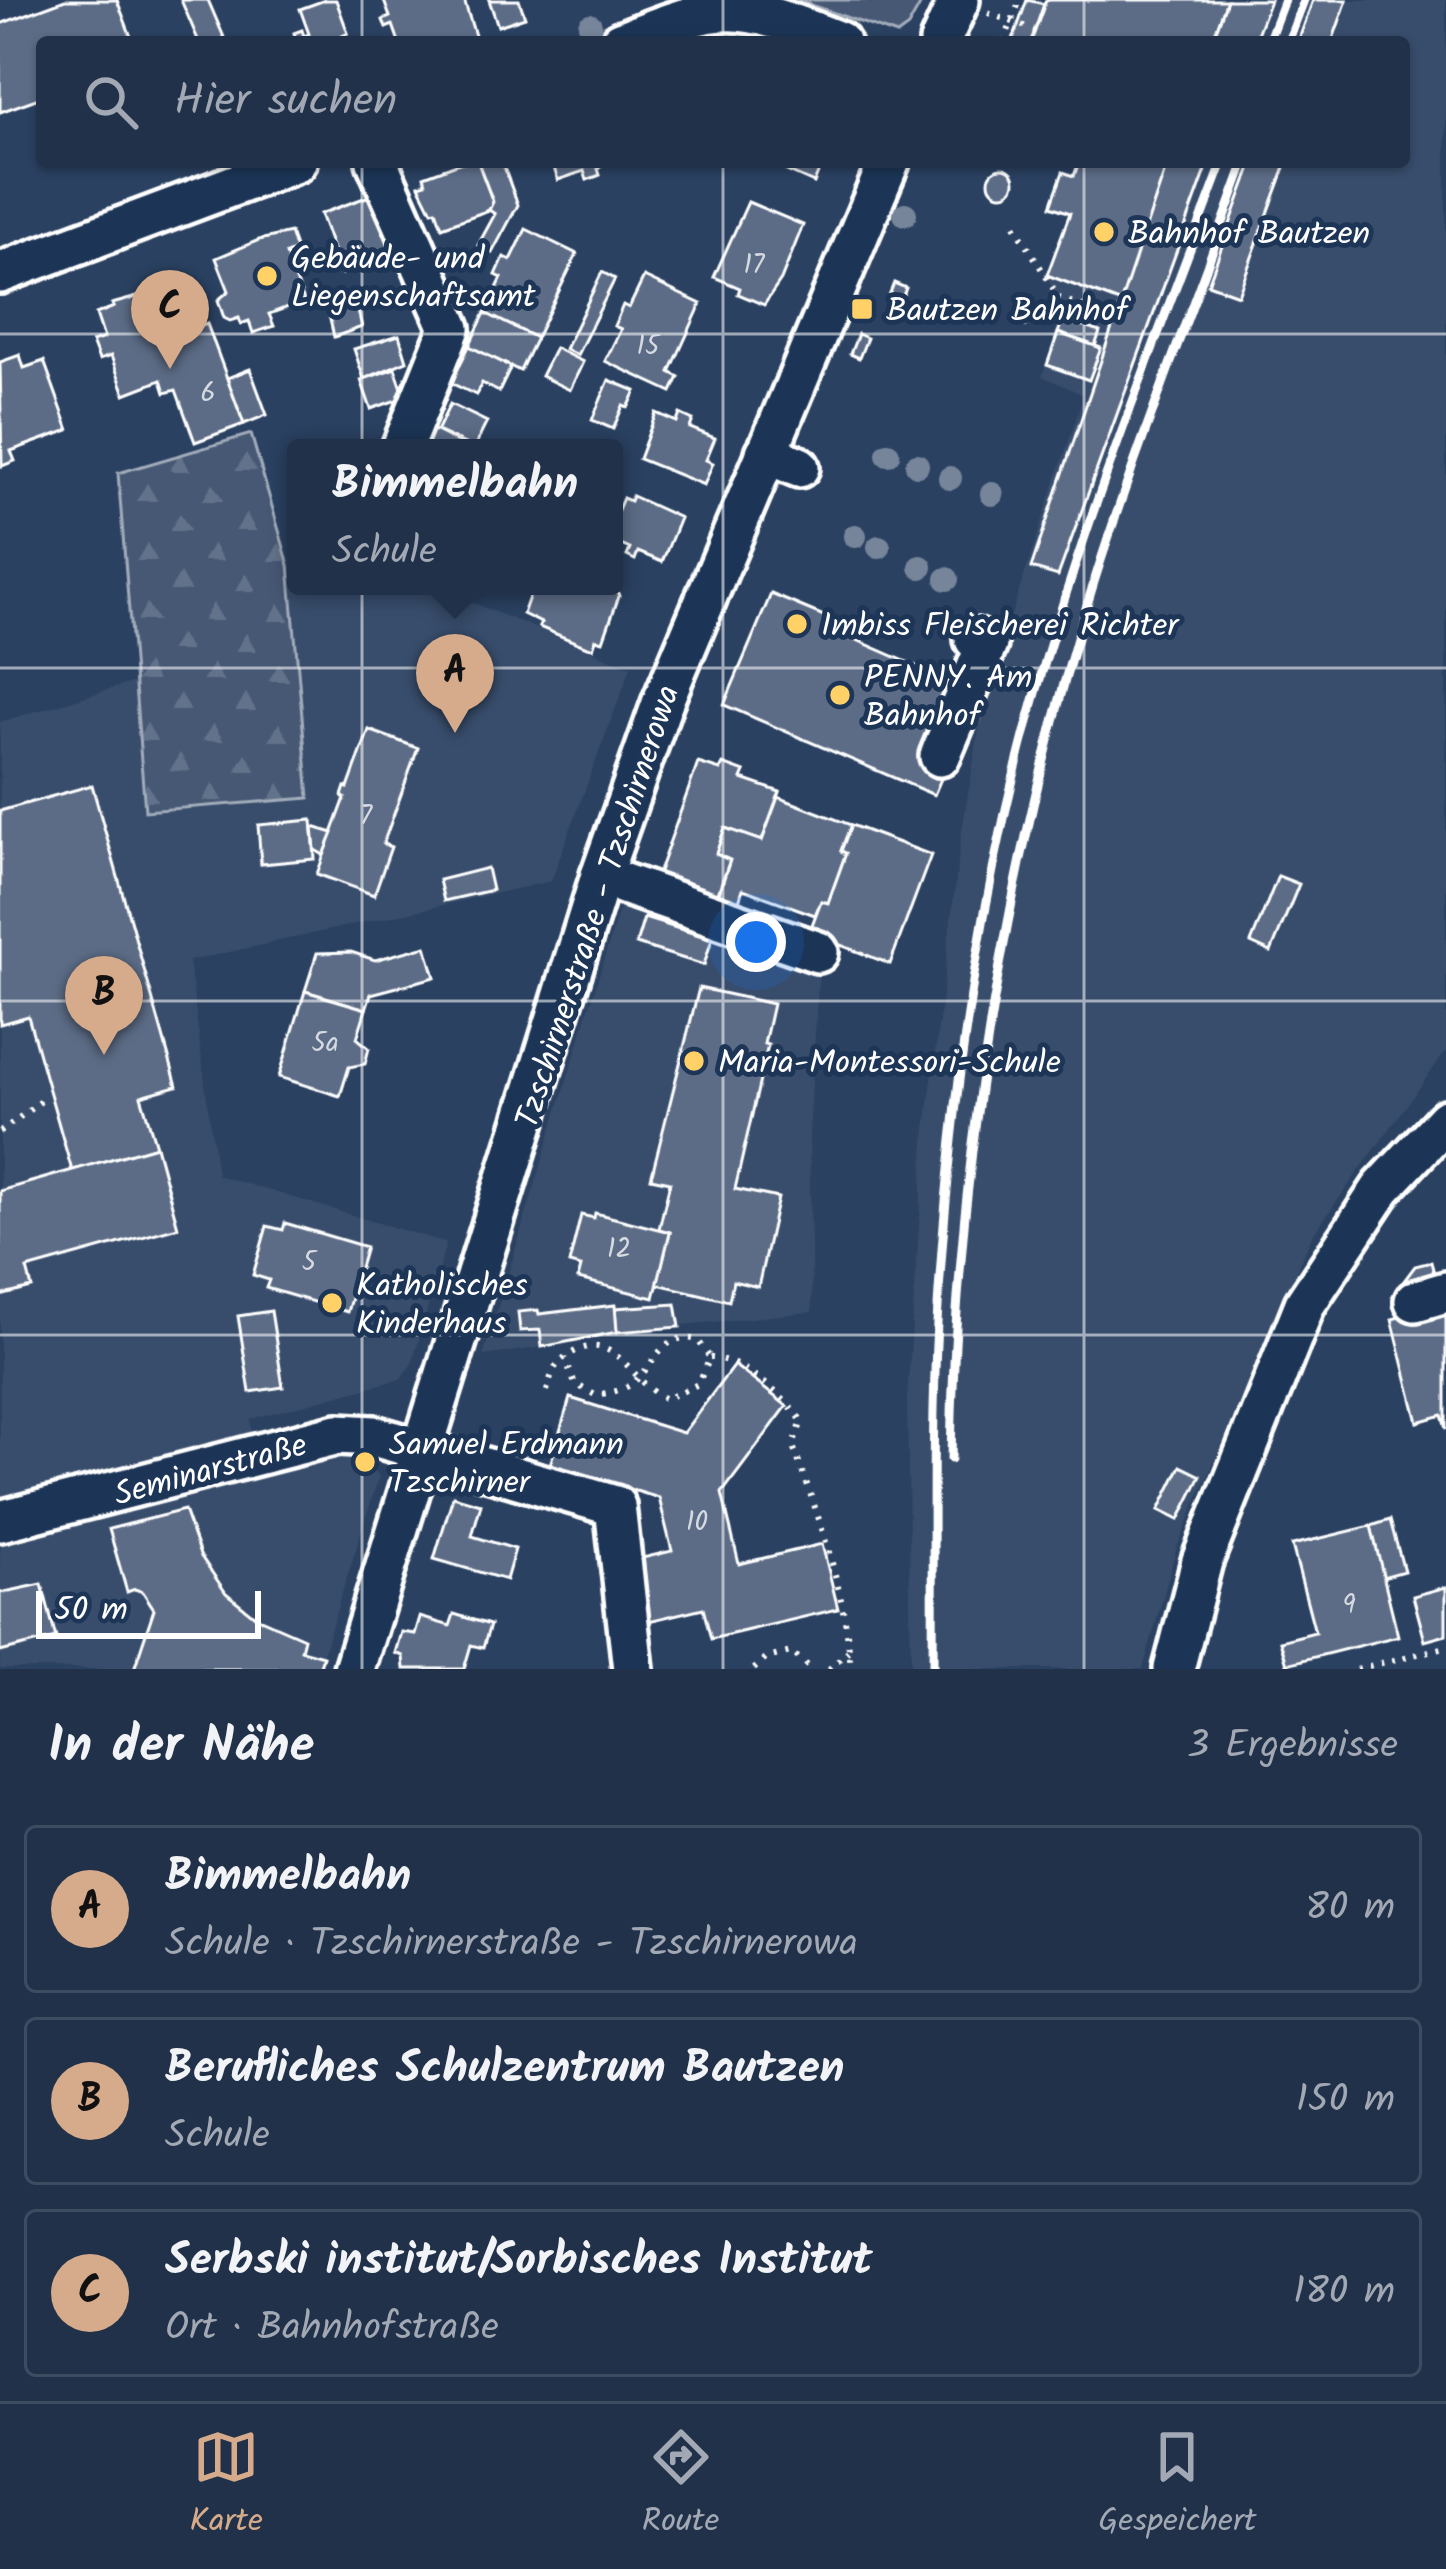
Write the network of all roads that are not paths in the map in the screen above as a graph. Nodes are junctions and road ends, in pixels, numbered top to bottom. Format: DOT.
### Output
graph roads {
  1 [pos="958,1"];
  2 [pos="635,36"];
  3 [pos="825,36"];
  4 [pos="943,36"];
  5 [pos="280,168"];
  6 [pos="380,168"];
  7 [pos="887,168"];
  8 [pos="0,273"];
  9 [pos="406,439"];
  10 [pos="975,639"];
  11 [pos="940,756"];
  12 [pos="601,876"];
  13 [pos="818,952"];
  14 [pos="1446,1120"];
  15 [pos="420,1450"];
  16 [pos="0,1521"];
  17 [pos="354,1669"];
  18 [pos="633,1669"];
  19 [pos="1174,1669"];
  1 -- 4 [label="street"];
  2 -- 3 [label="street"];
  5 -- 8 [label="street"];
  6 -- 9 [label="street"];
  7 -- 12 [label="street, Tzschirnerstraße - Tzschirnerowa"];
  10 -- 11 [label="street"];
  12 -- 13 [label="street"];
  12 -- 15 [label="street, Tzschirnerstraße - Tzschirnerowa"];
  14 -- 19 [label="street"];
  15 -- 16 [label="street, Seminarstraße"];
  15 -- 17 [label="street, Tzschirnerstraße - Tzschirnerowa"];
  15 -- 18 [label="street, Seminarstraße"];
}
